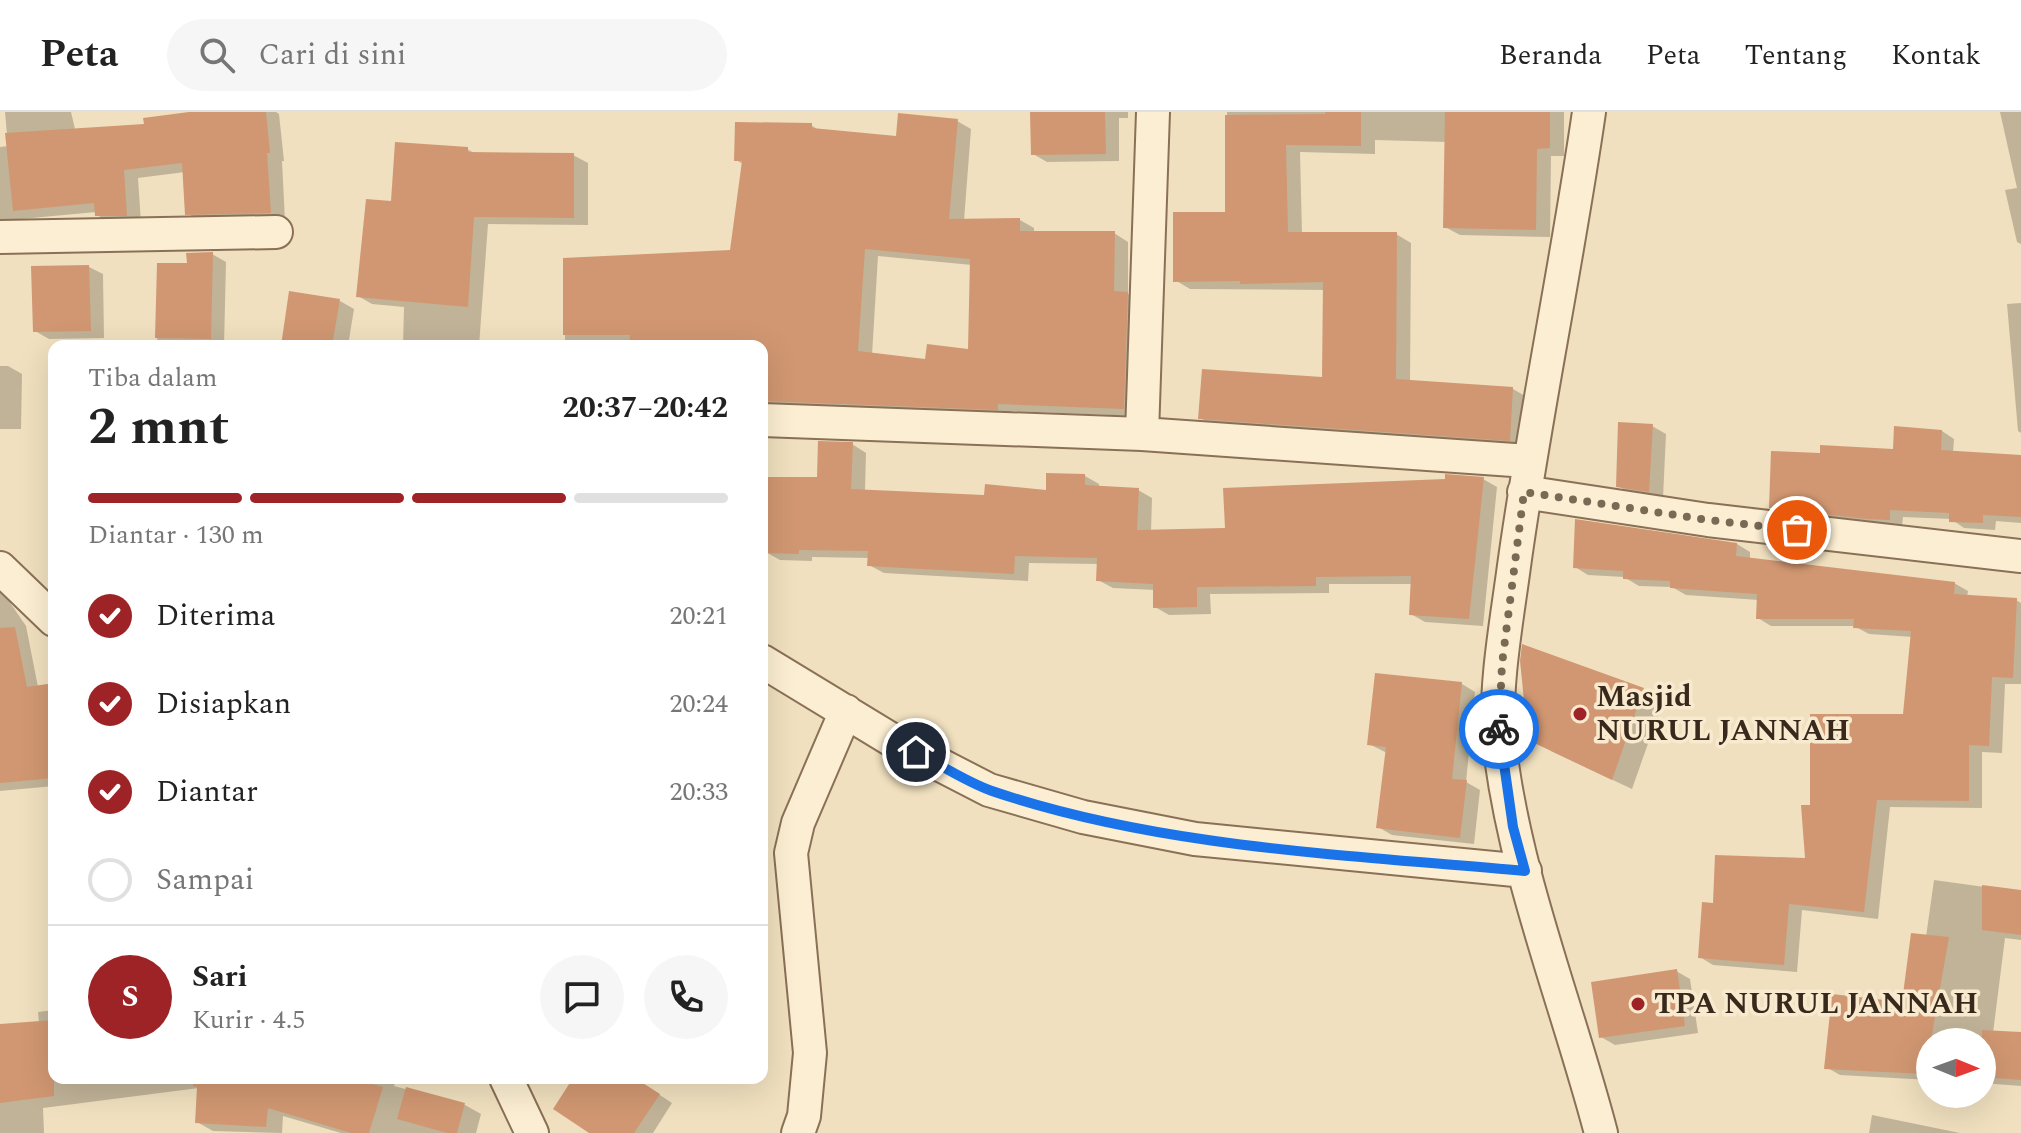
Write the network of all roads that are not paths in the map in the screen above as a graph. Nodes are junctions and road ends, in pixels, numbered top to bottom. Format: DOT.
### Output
graph roads {
  1 [pos="1153,112"];
  2 [pos="1589,112"];
  3 [pos="276,232"];
  4 [pos="0,237"];
  5 [pos="768,420"];
  6 [pos="1142,434"];
  7 [pos="1526,476"];
  8 [pos="2021,556"];
  9 [pos="0,568"];
  10 [pos="48,614"];
  11 [pos="768,665"];
  12 [pos="846,711"];
  13 [pos="1525,871"];
  14 [pos="509,1084"];
  15 [pos="532,1133"];
  16 [pos="798,1133"];
  17 [pos="1601,1133"];
  1 -- 6 [label="street"];
  2 -- 7 [label="street"];
  3 -- 4 [label="street"];
  5 -- 6 [label="street"];
  6 -- 7 [label="street"];
  7 -- 8 [label="street"];
  7 -- 13 [label="street"];
  9 -- 10 [label="street"];
  11 -- 12 [label="street"];
  12 -- 13 [label="street"];
  12 -- 16 [label="street"];
  13 -- 17 [label="street"];
  14 -- 15 [label="street"];
}
